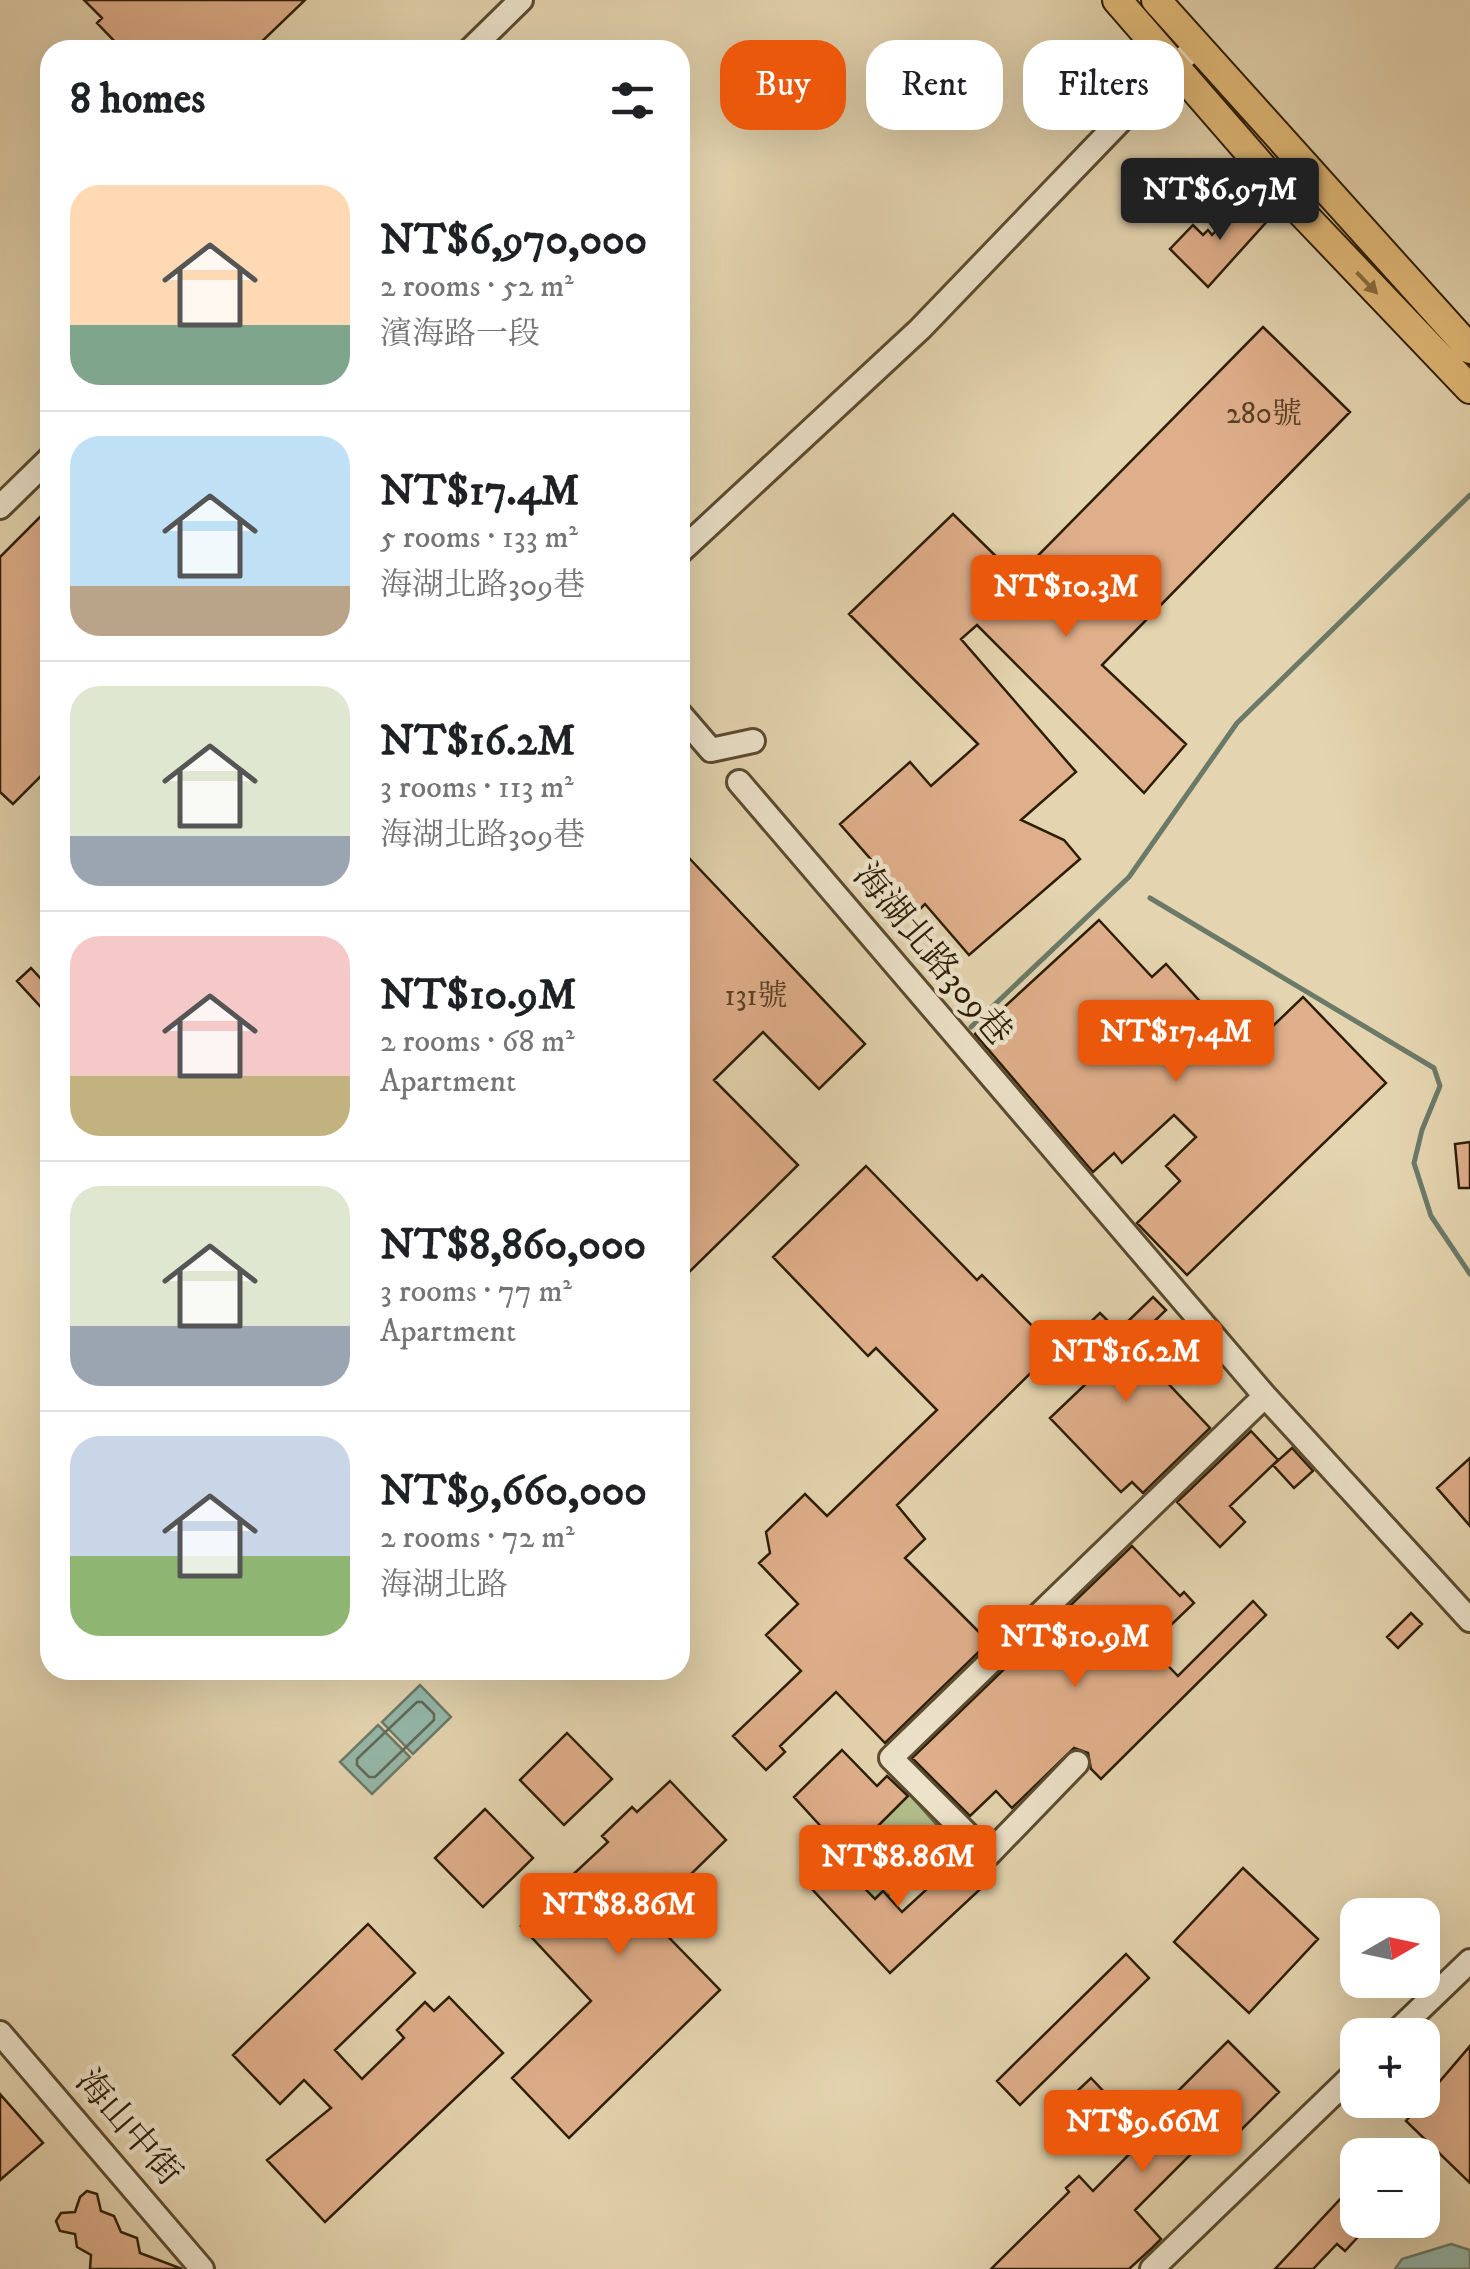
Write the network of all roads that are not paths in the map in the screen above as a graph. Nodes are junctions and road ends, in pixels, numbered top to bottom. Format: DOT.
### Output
graph roads {
  1 [pos="521,0"];
  2 [pos="1117,0"];
  3 [pos="1156,0"];
  4 [pos="480,40"];
  5 [pos="1152,40"];
  6 [pos="1197,47"];
  7 [pos="1184,58"];
  8 [pos="1184,78"];
  9 [pos="1112,130"];
  10 [pos="1418,292"];
  11 [pos="1398,314"];
  12 [pos="1470,348"];
  13 [pos="1470,389"];
  14 [pos="40,468"];
  15 [pos="0,507"];
  16 [pos="690,543"];
  17 [pos="690,726"];
  18 [pos="753,741"];
  19 [pos="740,782"];
  20 [pos="1265,1396"];
  21 [pos="1470,1620"];
  22 [pos="1077,1763"];
  23 [pos="1470,1961"];
  24 [pos="1411,2018"];
  25 [pos="0,2033"];
  26 [pos="1340,2087"];
  27 [pos="202,2269"];
  28 [pos="1152,2269"];
  1 -- 4 [label="street"];
  2 -- 5 [label="main road"];
  3 -- 6 [label="main road"];
  6 -- 7 [label="street"];
  6 -- 10 [label="main road"];
  8 -- 11 [label="main road, one-way"];
  9 -- 16 [label="street"];
  10 -- 11 [label="main road"];
  10 -- 12 [label="main road"];
  11 -- 13 [label="main road"];
  14 -- 15 [label="street"];
  17 -- 18 [label="street"];
  19 -- 20 [label="street, 海湖北路309巷"];
  20 -- 21 [label="street, 海湖北路309巷"];
  20 -- 22 [label="street"];
  23 -- 24 [label="street"];
  25 -- 27 [label="street, 海山中街"];
  26 -- 28 [label="street"];
}
